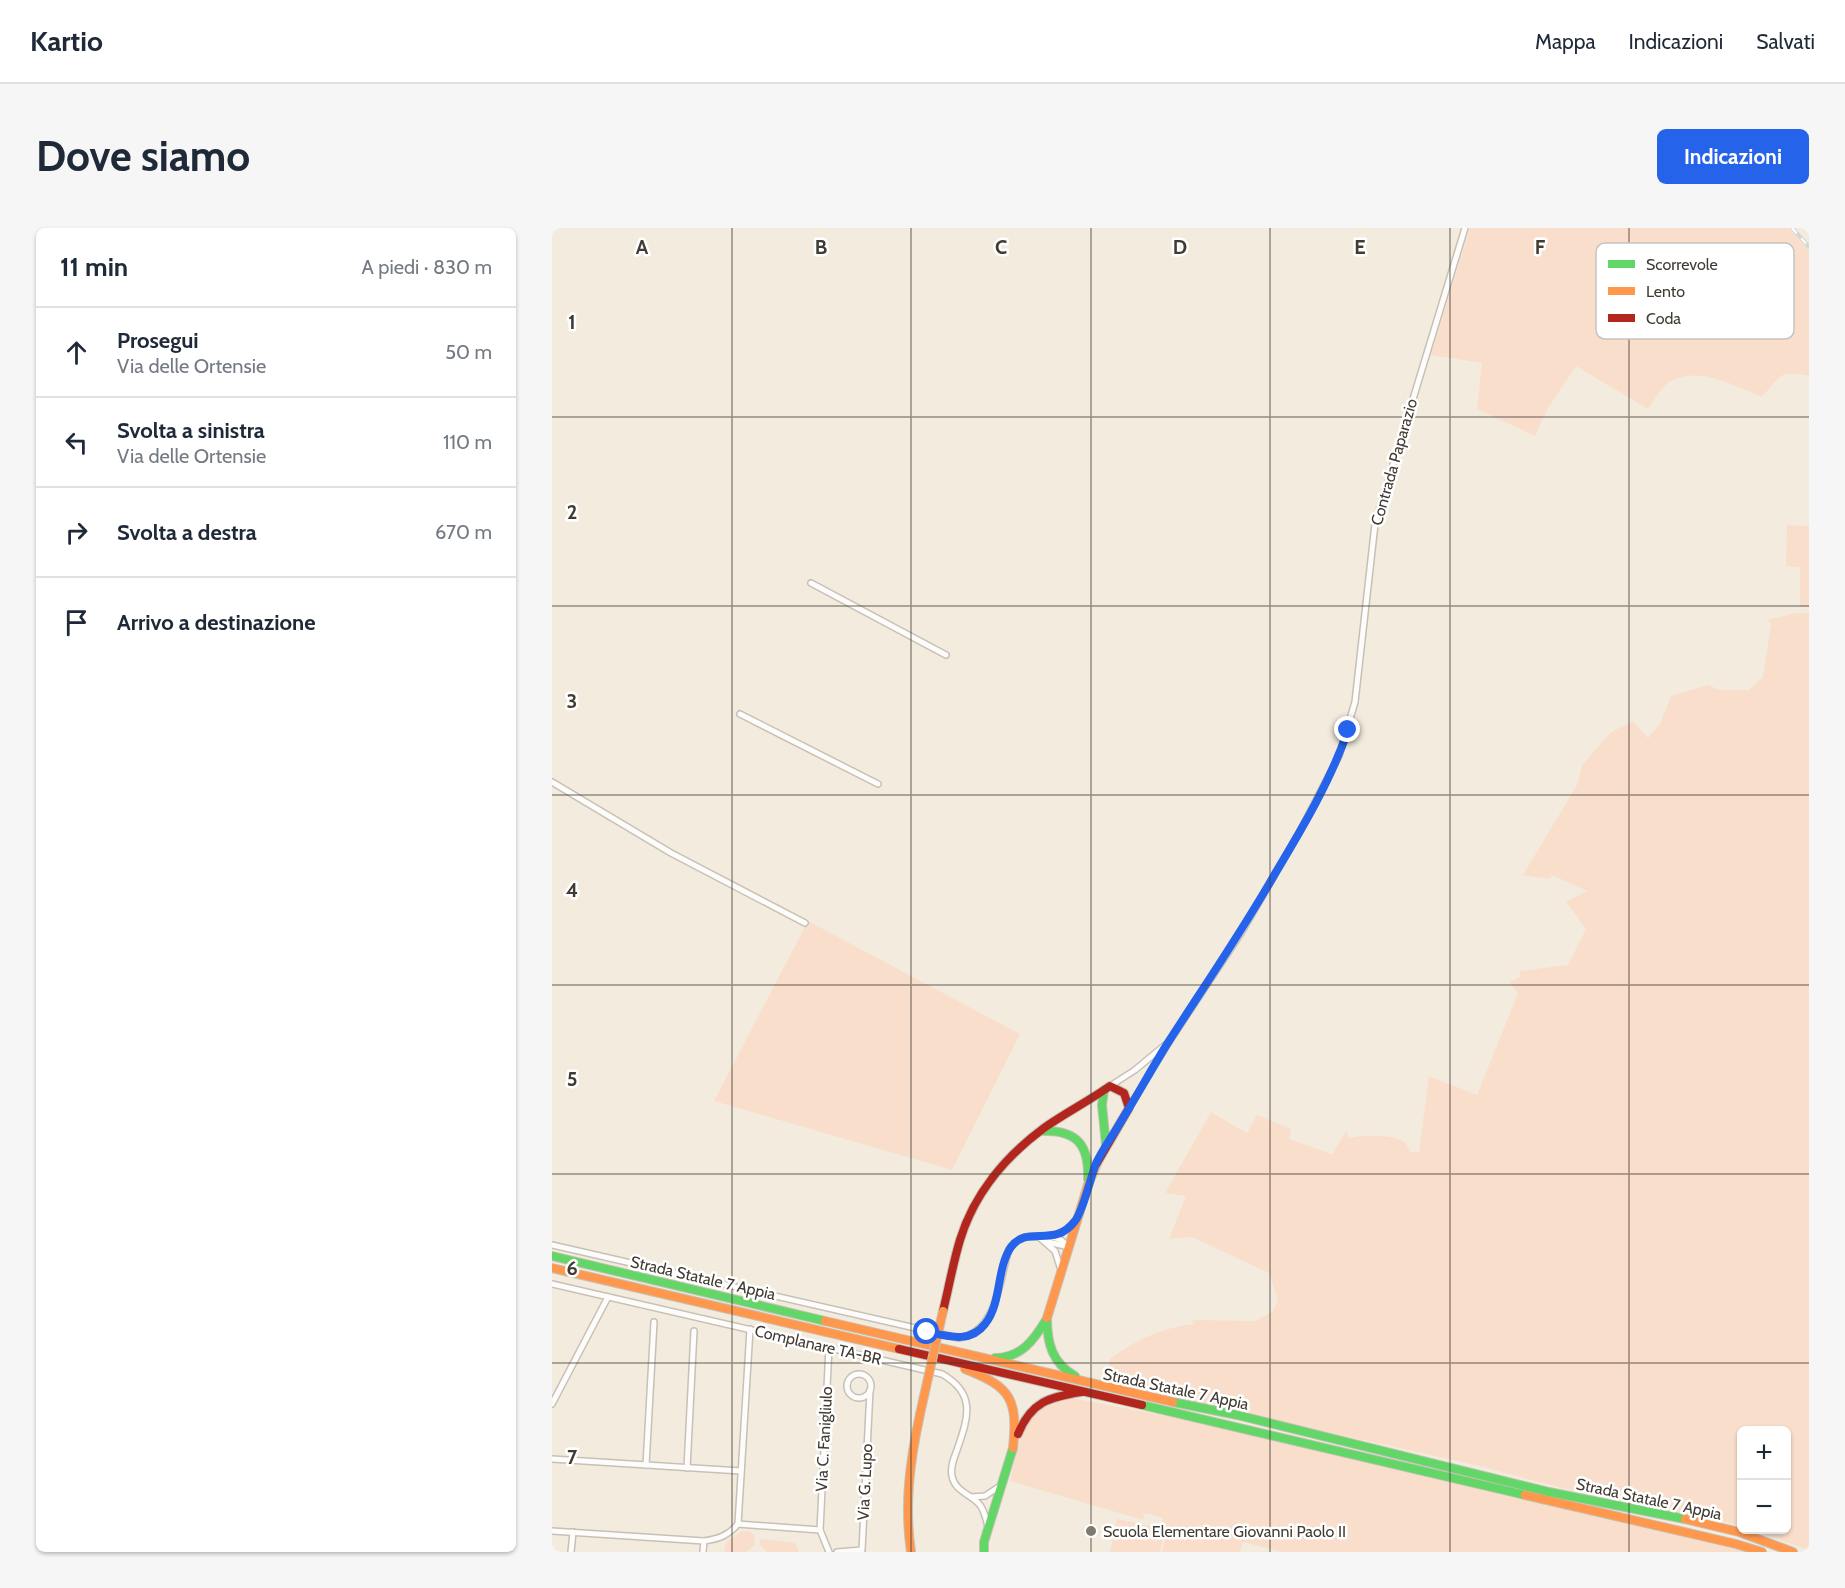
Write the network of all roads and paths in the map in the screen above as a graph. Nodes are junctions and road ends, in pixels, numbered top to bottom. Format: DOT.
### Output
graph roads {
  1 [pos="1465,228"];
  2 [pos="811,583"];
  3 [pos="945,655"];
  4 [pos="740,714"];
  5 [pos="552,783"];
  6 [pos="878,784"];
  7 [pos="805,923"];
  8 [pos="1169,1042"];
  9 [pos="1107,1088"];
  10 [pos="1130,1108"];
  11 [pos="1039,1132"];
  12 [pos="1106,1147"];
  13 [pos="1088,1185"];
  14 [pos="1076,1220"];
  15 [pos="1038,1236"];
  16 [pos="1051,1236"];
  17 [pos="1047,1242"];
  18 [pos="552,1245"];
  19 [pos="1069,1247"];
  20 [pos="552,1256"];
  21 [pos="552,1268"];
  22 [pos="1061,1271"];
  23 [pos="552,1284"];
  24 [pos="608,1297"];
  25 [pos="1047,1318"];
  26 [pos="654,1322"];
  27 [pos="750,1329"];
  28 [pos="694,1331"];
  29 [pos="829,1347"];
  30 [pos="964,1353"];
  31 [pos="943,1359"];
  32 [pos="870,1389"];
  33 [pos="1114,1389"];
  34 [pos="1088,1392"];
  35 [pos="552,1404"];
  36 [pos="1013,1448"];
  37 [pos="552,1459"];
  38 [pos="646,1465"];
  39 [pos="687,1468"];
  40 [pos="741,1471"];
  41 [pos="1003,1484"];
  42 [pos="971,1497"];
  43 [pos="982,1497"];
  44 [pos="978,1503"];
  45 [pos="996,1505"];
  46 [pos="738,1524"];
  47 [pos="988,1528"];
  48 [pos="820,1530"];
  49 [pos="552,1531"];
  50 [pos="573,1532"];
  51 [pos="704,1541"];
  52 [pos="865,1551"];
  53 [pos="571,1552"];
  54 [pos="704,1552"];
  55 [pos="829,1552"];
  56 [pos="837,1552"];
  57 [pos="911,1552"];
  58 [pos="984,1552"];
  59 [pos="1762,1552"];
  60 [pos="1793,1552"];
  1 -- 8 [label="street, Contrada Paparazio"];
  2 -- 3 [label="street"];
  4 -- 6 [label="street"];
  5 -- 7 [label="street"];
  8 -- 9 [label="street"];
  8 -- 10 [label="street"];
  9 -- 10 [label="main road"];
  9 -- 11 [label="main road"];
  9 -- 12 [label="main road"];
  10 -- 12 [label="main road"];
  11 -- 13 [label="main road"];
  11 -- 57 [label="main road, bridge"];
  12 -- 13 [label="main road"];
  13 -- 14 [label="main road"];
  14 -- 16 [label="street"];
  14 -- 19 [label="main road"];
  15 -- 16 [label="street"];
  15 -- 17 [label="street"];
  15 -- 18 [label="street"];
  16 -- 19 [label="street"];
  17 -- 19 [label="street"];
  17 -- 22 [label="street"];
  19 -- 22 [label="main road"];
  20 -- 30 [label="main road, Strada Statale 7 Appia"];
  21 -- 31 [label="main road, Strada Statale 7 Appia"];
  22 -- 25 [label="main road"];
  23 -- 24 [label="street, Complanare TA-BR"];
  24 -- 27 [label="street, Complanare TA-BR"];
  24 -- 35 [label="street"];
  25 -- 30 [label="main road"];
  25 -- 33 [label="main road"];
  26 -- 38 [label="street"];
  27 -- 29 [label="street, Complanare TA-BR"];
  27 -- 40 [label="street"];
  28 -- 39 [label="street"];
  29 -- 42 [label="street, Complanare TA-BR"];
  29 -- 48 [label="street, Via C. Fanigliulo"];
  30 -- 33 [label="main road, Strada Statale 7 Appia"];
  31 -- 34 [label="main road, Strada Statale 7 Appia"];
  31 -- 36 [label="main road"];
  32 -- 32 [label="street"];
  32 -- 52 [label="street, Via G. Lupo"];
  33 -- 60 [label="main road, Strada Statale 7 Appia"];
  34 -- 36 [label="main road"];
  34 -- 59 [label="main road, Strada Statale 7 Appia"];
  36 -- 41 [label="main road"];
  37 -- 38 [label="street"];
  38 -- 39 [label="street"];
  39 -- 40 [label="street"];
  40 -- 46 [label="street"];
  41 -- 43 [label="street"];
  41 -- 45 [label="main road"];
  42 -- 43 [label="street"];
  42 -- 44 [label="street"];
  43 -- 45 [label="street"];
  44 -- 45 [label="street"];
  44 -- 47 [label="street"];
  45 -- 47 [label="main road"];
  46 -- 48 [label="street"];
  46 -- 51 [label="street"];
  47 -- 58 [label="main road"];
  48 -- 55 [label="street"];
  49 -- 50 [label="street"];
  50 -- 51 [label="street"];
  50 -- 53 [label="street"];
  51 -- 54 [label="street"];
  52 -- 56 [label="street, Via G. Lupo"];
}
